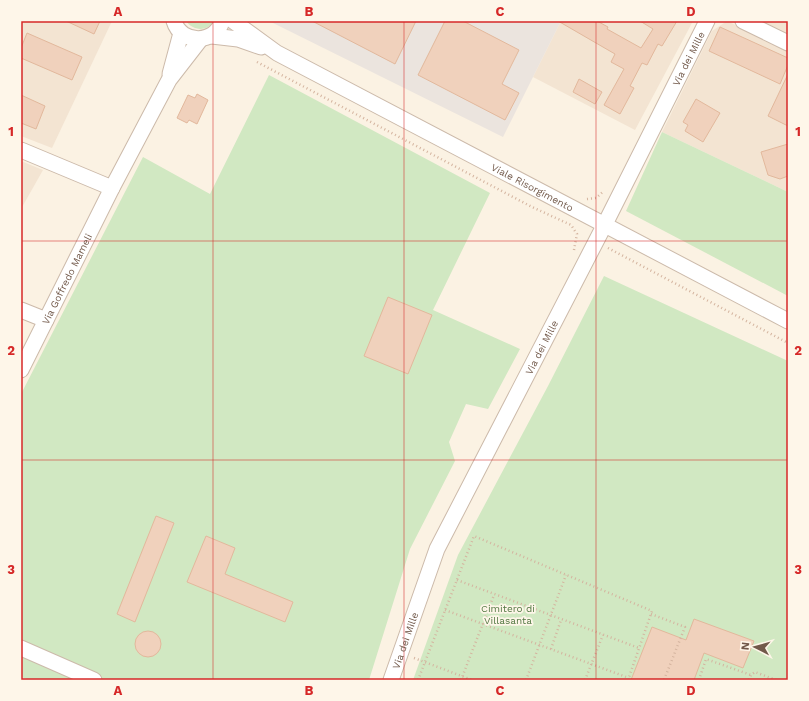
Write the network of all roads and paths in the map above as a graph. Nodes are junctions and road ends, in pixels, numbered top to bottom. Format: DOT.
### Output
graph roads {
  1 [pos="222,21"];
  2 [pos="233,21"];
  3 [pos="707,21"];
  4 [pos="743,21"];
  5 [pos="177,27"];
  6 [pos="206,38"];
  7 [pos="788,43"];
  8 [pos="277,53"];
  9 [pos="255,61"];
  10 [pos="169,80"];
  11 [pos="21,150"];
  12 [pos="112,188"];
  13 [pos="605,224"];
  14 [pos="605,249"];
  15 [pos="586,259"];
  16 [pos="21,310"];
  17 [pos="46,320"];
  18 [pos="788,321"];
  19 [pos="788,343"];
  20 [pos="21,370"];
  21 [pos="566,575"];
  22 [pos="457,580"];
  23 [pos="494,595"];
  24 [pos="445,610"];
  25 [pos="651,614"];
  26 [pos="550,616"];
  27 [pos="561,620"];
  28 [pos="483,624"];
  29 [pos="603,635"];
  30 [pos="539,645"];
  31 [pos="21,648"];
  32 [pos="639,648"];
  33 [pos="551,649"];
  34 [pos="401,653"];
  35 [pos="425,662"];
  36 [pos="592,664"];
  37 [pos="751,675"];
  38 [pos="462,678"];
  39 [pos="628,679"];
  40 [pos="94,680"];
  41 [pos="391,680"];
  42 [pos="418,680"];
  43 [pos="472,680"];
  44 [pos="526,680"];
  45 [pos="585,680"];
  46 [pos="664,680"];
  47 [pos="699,680"];
  48 [pos="750,680"];
  49 [pos="776,680"];
  1 -- 6 [label="street, Via Goffredo Mameli"];
  2 -- 8 [label="street, Viale Risorgimento"];
  3 -- 13 [label="street, Via dei Mille"];
  4 -- 7 [label="street"];
  5 -- 6 [label="street, Viale Risorgimento"];
  5 -- 10 [label="street, Via Goffredo Mameli"];
  6 -- 8 [label="street, Viale Risorgimento"];
  6 -- 10 [label="street, Via Goffredo Mameli"];
  8 -- 13 [label="street, Viale Risorgimento"];
  9 -- 15 [label="path"];
  10 -- 12 [label="street, Via Goffredo Mameli"];
  11 -- 12 [label="street"];
  12 -- 17 [label="street, Via Goffredo Mameli"];
  13 -- 15 [label="street, Via dei Mille"];
  13 -- 18 [label="street, Viale Risorgimento"];
  14 -- 19 [label="path"];
  15 -- 34 [label="street, Via dei Mille"];
  16 -- 17 [label="street"];
  17 -- 20 [label="street, Via Goffredo Mameli"];
  21 -- 22 [label="path"];
  21 -- 25 [label="path"];
  21 -- 26 [label="path"];
  22 -- 23 [label="path"];
  22 -- 24 [label="path"];
  23 -- 26 [label="path"];
  23 -- 28 [label="path"];
  24 -- 28 [label="path"];
  24 -- 35 [label="path"];
  25 -- 32 [label="path"];
  25 -- 46 [label="path"];
  26 -- 27 [label="path"];
  26 -- 30 [label="path"];
  27 -- 29 [label="path"];
  27 -- 33 [label="path"];
  28 -- 30 [label="path"];
  28 -- 38 [label="path"];
  29 -- 32 [label="path"];
  29 -- 36 [label="path"];
  30 -- 33 [label="path"];
  30 -- 44 [label="path"];
  31 -- 40 [label="street"];
  32 -- 39 [label="path"];
  33 -- 36 [label="path"];
  34 -- 35 [label="path"];
  34 -- 41 [label="street, Via dei Mille"];
  35 -- 38 [label="path"];
  35 -- 42 [label="path"];
  36 -- 39 [label="path"];
  36 -- 45 [label="path"];
  37 -- 47 [label="path"];
  37 -- 48 [label="path"];
  37 -- 49 [label="path"];
  38 -- 43 [label="path"];
}
